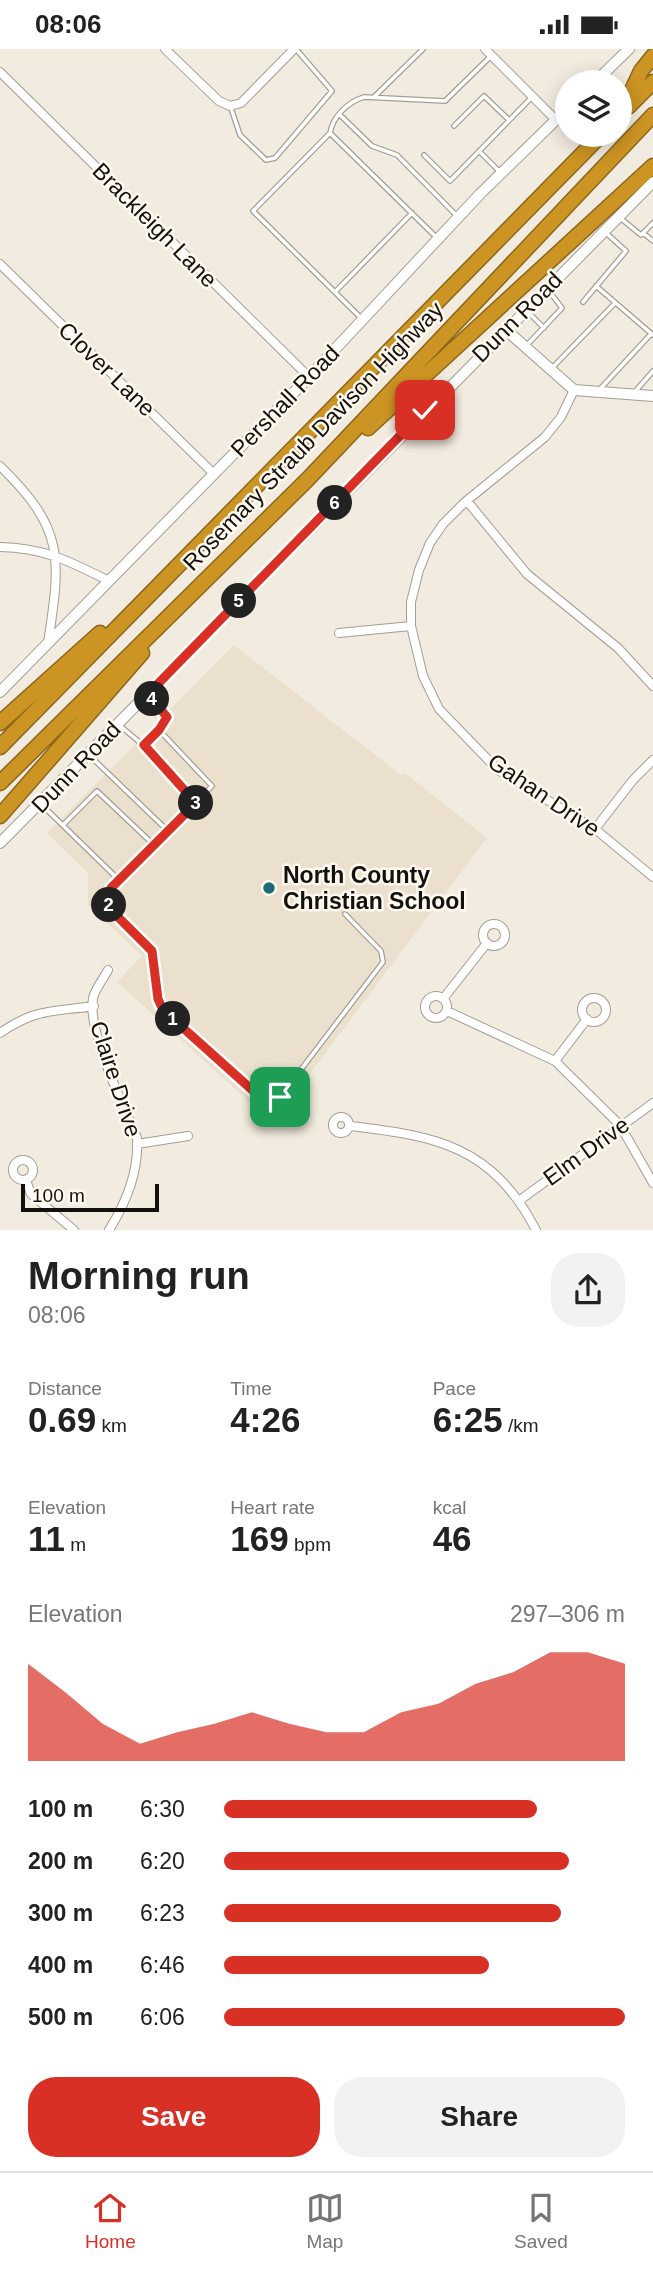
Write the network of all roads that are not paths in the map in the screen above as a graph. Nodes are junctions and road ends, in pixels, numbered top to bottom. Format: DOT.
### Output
graph roads {
  1 [pos="165,49"];
  2 [pos="295,49"];
  3 [pos="423,49"];
  4 [pos="629,49"];
  5 [pos="489,52"];
  6 [pos="653,56"];
  7 [pos="607,70"];
  8 [pos="0,72"];
  9 [pos="653,82"];
  10 [pos="632,90"];
  11 [pos="375,96"];
  12 [pos="532,96"];
  13 [pos="632,104"];
  14 [pos="230,106"];
  15 [pos="339,114"];
  16 [pos="653,115"];
  17 [pos="555,119"];
  18 [pos="509,120"];
  19 [pos="555,121"];
  20 [pos="454,126"];
  21 [pos="330,133"];
  22 [pos="589,147"];
  23 [pos="479,151"];
  24 [pos="424,155"];
  25 [pos="653,166"];
  26 [pos="501,173"];
  27 [pos="653,182"];
  28 [pos="412,213"];
  29 [pos="618,215"];
  30 [pos="458,218"];
  31 [pos="653,223"];
  32 [pos="603,230"];
  33 [pos="643,233"];
  34 [pos="438,239"];
  35 [pos="653,241"];
  36 [pos="0,264"];
  37 [pos="596,286"];
  38 [pos="546,288"];
  39 [pos="334,292"];
  40 [pos="583,302"];
  41 [pos="615,303"];
  42 [pos="525,309"];
  43 [pos="363,320"];
  44 [pos="544,328"];
  45 [pos="505,329"];
  46 [pos="652,334"];
  47 [pos="526,347"];
  48 [pos="551,369"];
  49 [pos="653,370"];
  50 [pos="309,377"];
  51 [pos="574,390"];
  52 [pos="598,391"];
  53 [pos="632,394"];
  54 [pos="653,396"];
  55 [pos="0,466"];
  56 [pos="214,474"];
  57 [pos="308,479"];
  58 [pos="467,501"];
  59 [pos="0,548"];
  60 [pos="57,554"];
  61 [pos="183,560"];
  62 [pos="109,581"];
  63 [pos="180,603"];
  64 [pos="411,626"];
  65 [pos="339,633"];
  66 [pos="48,643"];
  67 [pos="653,686"];
  68 [pos="0,691"];
  69 [pos="148,694"];
  70 [pos="0,723"];
  71 [pos="118,724"];
  72 [pos="159,730"];
  73 [pos="144,745"];
  74 [pos="0,747"];
  75 [pos="89,754"];
  76 [pos="653,760"];
  77 [pos="0,783"];
  78 [pos="40,803"];
  79 [pos="196,803"];
  80 [pos="0,816"];
  81 [pos="62,825"];
  82 [pos="595,829"];
  83 [pos="168,831"];
  84 [pos="0,843"];
  85 [pos="154,845"];
  86 [pos="653,877"];
  87 [pos="120,880"];
  88 [pos="345,914"];
  89 [pos="487,943"];
  90 [pos="108,969"];
  91 [pos="443,999"];
  92 [pos="94,1006"];
  93 [pos="447,1011"];
  94 [pos="587,1019"];
  95 [pos="0,1033"];
  96 [pos="555,1061"];
  97 [pos="653,1103"];
  98 [pos="620,1125"];
  99 [pos="350,1126"];
  100 [pos="188,1136"];
  101 [pos="137,1144"];
  102 [pos="26,1180"];
  103 [pos="653,1183"];
  104 [pos="520,1200"];
  105 [pos="74,1230"];
  106 [pos="110,1230"];
  107 [pos="536,1230"];
  1 -- 14 [label="street"];
  2 -- 14 [label="street"];
  2 -- 14 [label="lane"];
  3 -- 11 [label="lane"];
  4 -- 7 [label="street"];
  5 -- 11 [label="lane"];
  5 -- 12 [label="street"];
  6 -- 10 [label="highway"];
  8 -- 50 [label="street, Brackleigh Lane"];
  9 -- 13 [label="highway"];
  11 -- 15 [label="lane"];
  12 -- 17 [label="street"];
  12 -- 18 [label="lane"];
  15 -- 21 [label="lane"];
  15 -- 30 [label="lane"];
  16 -- 57 [label="highway, Rosemary Straub Davison Highway"];
  18 -- 20 [label="lane"];
  18 -- 23 [label="lane"];
  19 -- 26 [label="street, Pershall Road"];
  21 -- 28 [label="lane"];
  21 -- 39 [label="lane"];
  22 -- 61 [label="highway, Rosemary Straub Davison Highway"];
  23 -- 24 [label="lane"];
  23 -- 26 [label="lane"];
  25 -- 57 [label="highway"];
  26 -- 30 [label="street, Pershall Road"];
  27 -- 29 [label="street, Dunn Road"];
  28 -- 34 [label="lane"];
  28 -- 39 [label="lane"];
  29 -- 32 [label="street, Dunn Road"];
  29 -- 33 [label="lane"];
  30 -- 34 [label="street, Pershall Road"];
  31 -- 33 [label="lane"];
  32 -- 37 [label="lane"];
  32 -- 38 [label="street, Dunn Road"];
  33 -- 35 [label="lane"];
  34 -- 43 [label="street, Pershall Road"];
  36 -- 56 [label="street, Clover Lane"];
  37 -- 40 [label="lane"];
  37 -- 41 [label="lane"];
  38 -- 42 [label="street, Dunn Road"];
  38 -- 44 [label="lane"];
  39 -- 43 [label="lane"];
  41 -- 46 [label="lane"];
  41 -- 48 [label="lane"];
  42 -- 44 [label="lane"];
  42 -- 45 [label="street, Dunn Road"];
  43 -- 50 [label="street, Pershall Road"];
  44 -- 47 [label="lane"];
  45 -- 47 [label="street"];
  45 -- 69 [label="street, Dunn Road"];
  46 -- 52 [label="lane"];
  47 -- 48 [label="street"];
  48 -- 51 [label="street"];
  49 -- 53 [label="lane"];
  50 -- 56 [label="street, Pershall Road"];
  51 -- 52 [label="street"];
  51 -- 58 [label="street, Gahan Drive"];
  52 -- 53 [label="street"];
  53 -- 54 [label="street"];
  55 -- 60 [label="street"];
  56 -- 62 [label="street, Pershall Road"];
  57 -- 63 [label="highway, Rosemary Straub Davison Highway"];
  58 -- 64 [label="street, Gahan Drive"];
  58 -- 67 [label="street"];
  59 -- 60 [label="street"];
  60 -- 62 [label="street"];
  60 -- 66 [label="street"];
  61 -- 70 [label="highway"];
  61 -- 74 [label="highway, Rosemary Straub Davison Highway"];
  62 -- 66 [label="street, Pershall Road"];
  63 -- 77 [label="highway, Rosemary Straub Davison Highway"];
  63 -- 80 [label="highway"];
  64 -- 65 [label="street"];
  64 -- 82 [label="street, Gahan Drive"];
  66 -- 68 [label="street, Pershall Road"];
  69 -- 71 [label="street, Dunn Road"];
  69 -- 72 [label="lane"];
  71 -- 73 [label="lane"];
  71 -- 75 [label="street, Dunn Road"];
  72 -- 73 [label="lane"];
  72 -- 79 [label="lane"];
  73 -- 79 [label="lane"];
  75 -- 78 [label="street, Dunn Road"];
  75 -- 83 [label="lane"];
  76 -- 82 [label="street"];
  78 -- 81 [label="lane"];
  78 -- 84 [label="street, Dunn Road"];
  79 -- 83 [label="lane"];
  81 -- 85 [label="lane"];
  81 -- 87 [label="lane"];
  82 -- 86 [label="street, Gahan Drive"];
  83 -- 85 [label="lane"];
  85 -- 87 [label="lane"];
  87 -- 88 [label="lane"];
  89 -- 91 [label="street"];
  90 -- 92 [label="street, Claire Drive"];
  91 -- 93 [label="street"];
  91 -- 93 [label="street"];
  92 -- 95 [label="street"];
  92 -- 101 [label="street, Claire Drive"];
  93 -- 96 [label="street"];
  94 -- 96 [label="street"];
  96 -- 98 [label="street"];
  97 -- 98 [label="street, Elm Drive"];
  98 -- 103 [label="street"];
  98 -- 104 [label="street, Elm Drive"];
  99 -- 104 [label="street"];
  100 -- 101 [label="street"];
  101 -- 106 [label="street, Claire Drive"];
  102 -- 105 [label="street"];
  104 -- 107 [label="street"];
}
